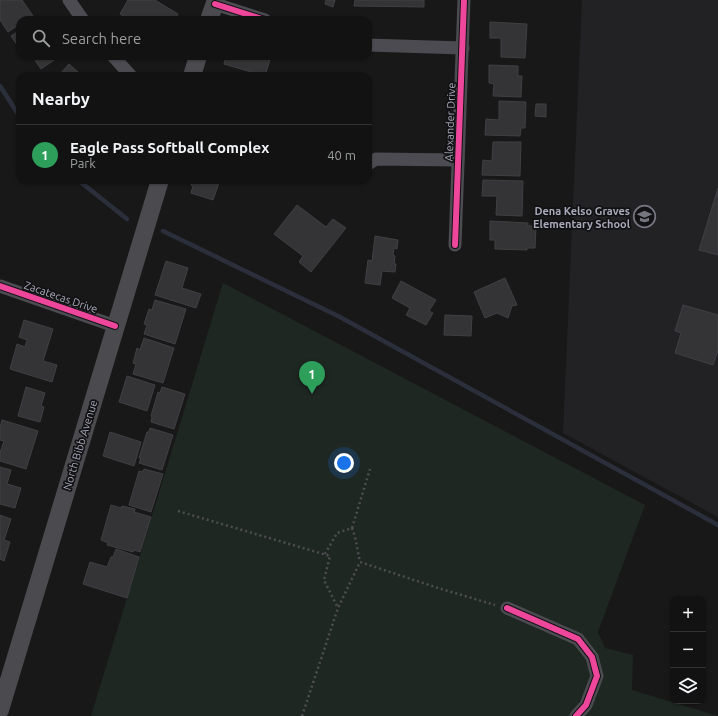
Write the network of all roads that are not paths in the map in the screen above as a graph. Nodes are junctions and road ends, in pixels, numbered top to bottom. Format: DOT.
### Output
graph roads {
  1 [pos="69,0"];
  2 [pos="464,0"];
  3 [pos="213,8"];
  4 [pos="80,16"];
  5 [pos="248,16"];
  6 [pos="372,45"];
  7 [pos="462,48"];
  8 [pos="117,60"];
  9 [pos="197,60"];
  10 [pos="127,72"];
  11 [pos="193,72"];
  12 [pos="458,160"];
  13 [pos="372,162"];
  14 [pos="159,184"];
  15 [pos="455,245"];
  16 [pos="0,286"];
  17 [pos="115,326"];
  18 [pos="507,608"];
  19 [pos="0,710"];
  20 [pos="576,716"];
  1 -- 4 [label="street"];
  2 -- 7 [label="street, Alexander Drive"];
  3 -- 5 [label="street"];
  6 -- 7 [label="street"];
  7 -- 12 [label="street, Alexander Drive"];
  8 -- 10 [label="street"];
  9 -- 11 [label="main road"];
  12 -- 13 [label="street"];
  12 -- 15 [label="street, Alexander Drive"];
  14 -- 17 [label="main road, North Bibb Avenue"];
  16 -- 17 [label="street, Zacatecas Drive"];
  17 -- 19 [label="main road, North Bibb Avenue"];
  18 -- 20 [label="street"];
}
